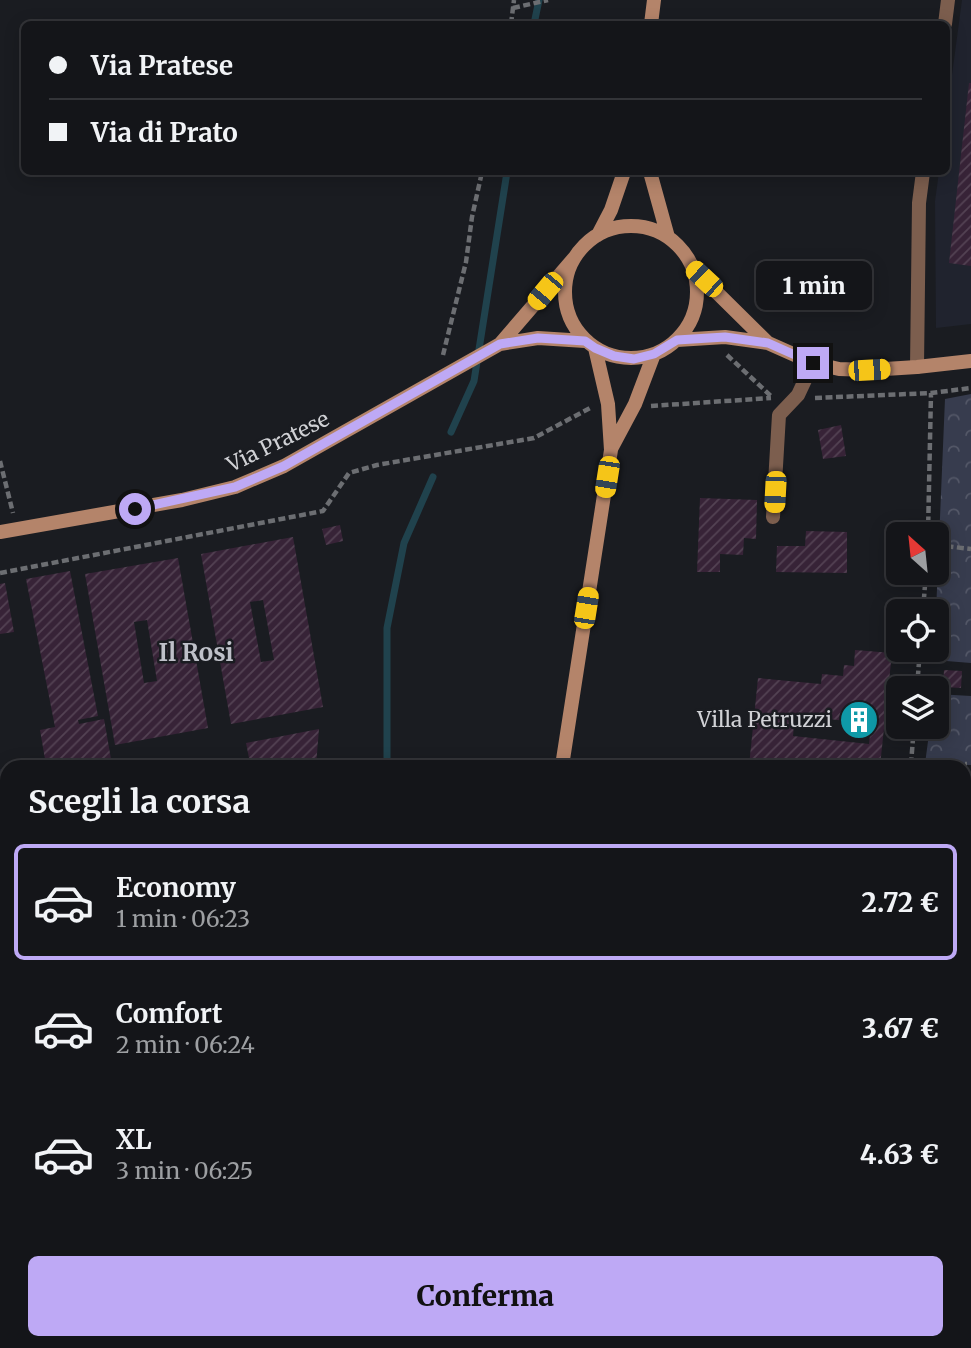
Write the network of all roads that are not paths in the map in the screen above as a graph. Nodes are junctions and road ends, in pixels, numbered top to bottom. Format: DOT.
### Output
graph roads {
  1 [pos="654,0"];
  2 [pos="948,0"];
  3 [pos="651,21"];
  4 [pos="945,21"];
  5 [pos="623,175"];
  6 [pos="651,175"];
  7 [pos="923,175"];
  8 [pos="598,235"];
  9 [pos="668,237"];
  10 [pos="575,257"];
  11 [pos="693,269"];
  12 [pos="677,340"];
  13 [pos="768,343"];
  14 [pos="500,344"];
  15 [pos="590,345"];
  16 [pos="654,354"];
  17 [pos="971,360"];
  18 [pos="813,363"];
  19 [pos="917,367"];
  20 [pos="611,450"];
  21 [pos="773,517"];
  22 [pos="0,532"];
  23 [pos="563,760"];
  1 -- 3 [label="main road"];
  2 -- 4 [label="street"];
  5 -- 8 [label="main road"];
  6 -- 9 [label="main road"];
  7 -- 19 [label="street"];
  8 -- 9 [label="main road"];
  8 -- 10 [label="main road"];
  9 -- 11 [label="main road"];
  10 -- 14 [label="main road"];
  10 -- 15 [label="main road"];
  11 -- 12 [label="main road"];
  11 -- 13 [label="main road"];
  12 -- 13 [label="main road"];
  12 -- 16 [label="main road"];
  13 -- 18 [label="main road"];
  14 -- 15 [label="main road"];
  14 -- 22 [label="main road, Via Pratese"];
  15 -- 16 [label="main road"];
  15 -- 20 [label="main road"];
  16 -- 20 [label="main road"];
  17 -- 19 [label="main road"];
  18 -- 19 [label="main road"];
  18 -- 21 [label="street"];
  20 -- 23 [label="main road"];
}
